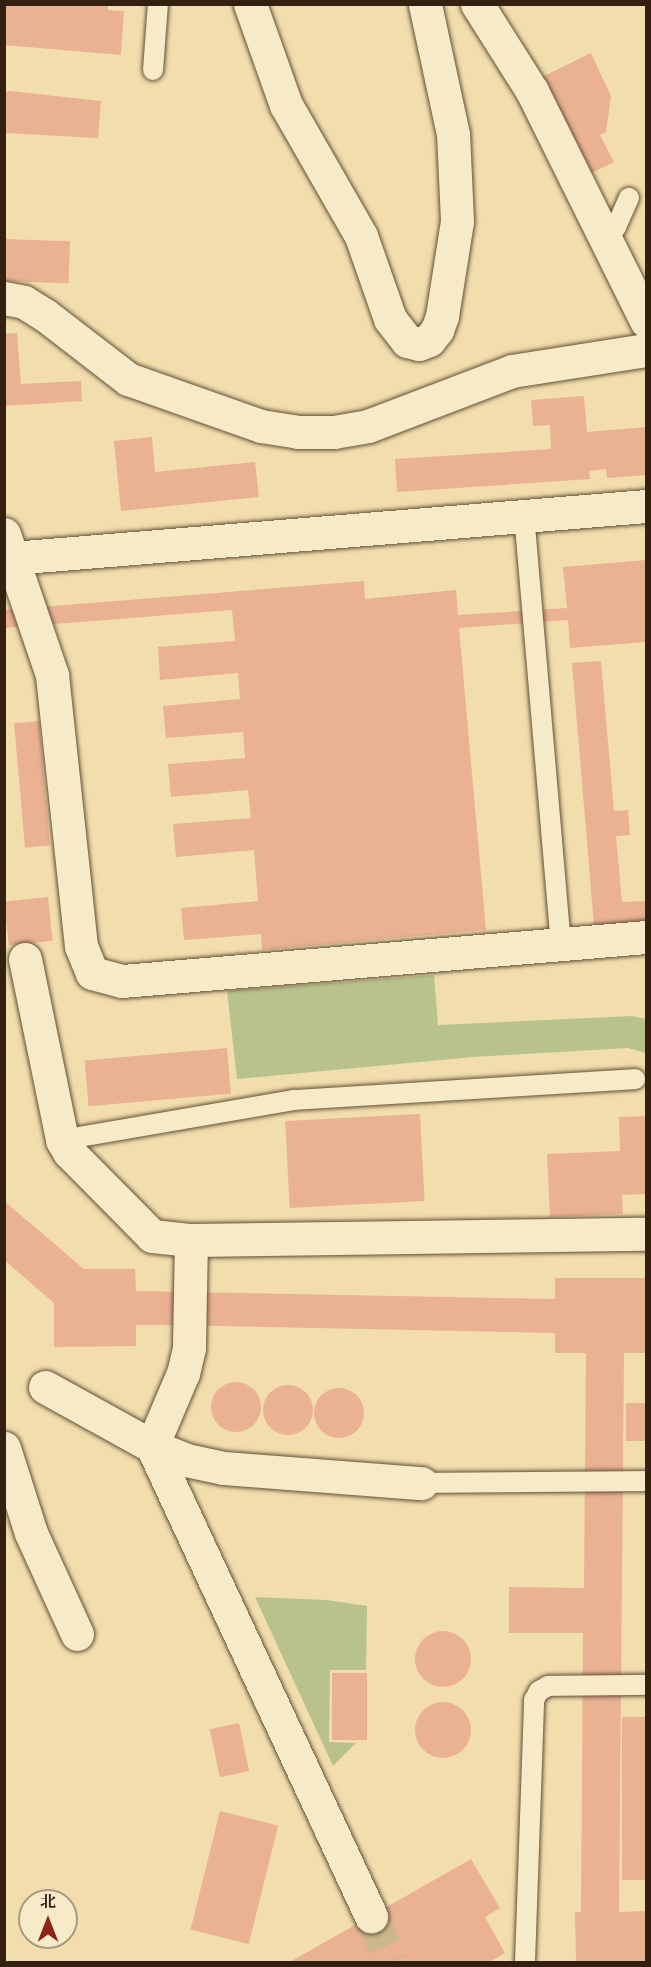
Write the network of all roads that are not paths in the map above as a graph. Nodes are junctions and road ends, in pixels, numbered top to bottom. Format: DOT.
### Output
graph roads {
  1 [pos="158,4"];
  2 [pos="250,4"];
  3 [pos="425,4"];
  4 [pos="477,4"];
  5 [pos="153,70"];
  6 [pos="628,198"];
  7 [pos="606,239"];
  8 [pos="4,298"];
  9 [pos="646,321"];
  10 [pos="646,350"];
  11 [pos="646,506"];
  12 [pos="524,514"];
  13 [pos="8,546"];
  14 [pos="646,937"];
  15 [pos="561,944"];
  16 [pos="24,959"];
  17 [pos="635,1079"];
  18 [pos="62,1140"];
  19 [pos="646,1234"];
  20 [pos="191,1240"];
  21 [pos="45,1387"];
  22 [pos="152,1446"];
  23 [pos="4,1448"];
  24 [pos="646,1481"];
  25 [pos="421,1483"];
  26 [pos="77,1634"];
  27 [pos="646,1685"];
  28 [pos="371,1916"];
  29 [pos="525,1962"];
  1 -- 5 [label="lane"];
  2 -- 3 [label="street"];
  4 -- 7 [label="street"];
  6 -- 7 [label="lane"];
  7 -- 9 [label="street"];
  8 -- 10 [label="street"];
  11 -- 12 [label="street"];
  12 -- 13 [label="street"];
  12 -- 15 [label="lane"];
  13 -- 15 [label="street"];
  14 -- 15 [label="street"];
  16 -- 18 [label="street"];
  17 -- 18 [label="lane"];
  18 -- 20 [label="street"];
  19 -- 20 [label="street"];
  20 -- 22 [label="street"];
  21 -- 22 [label="street"];
  22 -- 25 [label="street"];
  22 -- 28 [label="street"];
  23 -- 26 [label="street"];
  24 -- 25 [label="lane"];
  27 -- 29 [label="lane"];
}
